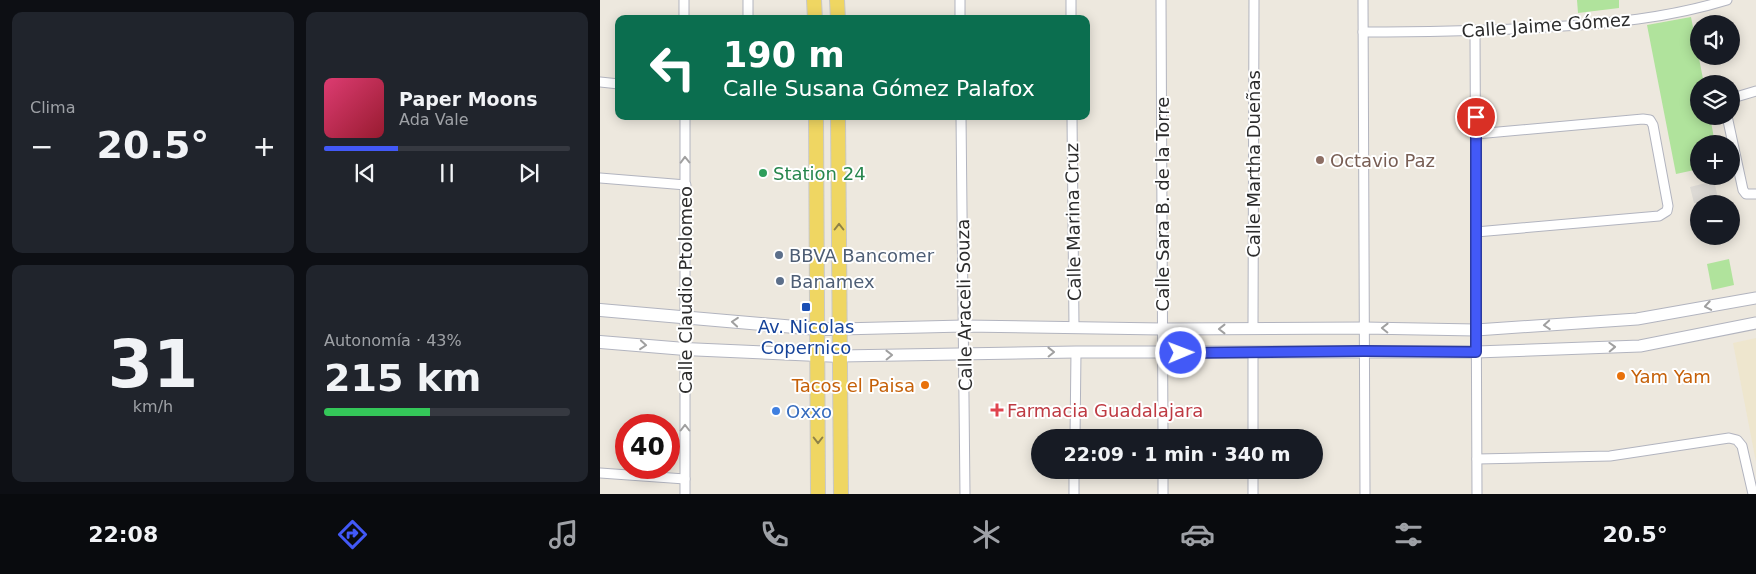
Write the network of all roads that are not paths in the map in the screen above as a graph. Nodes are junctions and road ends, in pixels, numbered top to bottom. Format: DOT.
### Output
graph roads {
  1 [pos="684,0"];
  2 [pos="748,0"];
  3 [pos="814,0"];
  4 [pos="837,0"];
  5 [pos="960,0"];
  6 [pos="1071,0"];
  7 [pos="1161,0"];
  8 [pos="1254,0"];
  9 [pos="1363,0"];
  10 [pos="1727,0"];
  11 [pos="684,15"];
  12 [pos="748,15"];
  13 [pos="815,15"];
  14 [pos="838,15"];
  15 [pos="960,15"];
  16 [pos="1071,15"];
  17 [pos="1475,31"];
  18 [pos="1364,32"];
  19 [pos="600,82"];
  20 [pos="615,84"];
  21 [pos="1756,91"];
  22 [pos="1740,96"];
  23 [pos="685,120"];
  24 [pos="816,120"];
  25 [pos="838,120"];
  26 [pos="961,120"];
  27 [pos="1072,120"];
  28 [pos="1729,125"];
  29 [pos="1476,134"];
  30 [pos="600,178"];
  31 [pos="686,185"];
  32 [pos="1756,194"];
  33 [pos="1476,232"];
  34 [pos="1756,298"];
  35 [pos="600,310"];
  36 [pos="685,318"];
  37 [pos="1756,323"];
  38 [pos="964,326"];
  39 [pos="1074,327"];
  40 [pos="1253,328"];
  41 [pos="1364,328"];
  42 [pos="818,329"];
  43 [pos="840,329"];
  44 [pos="1162,329"];
  45 [pos="1476,330"];
  46 [pos="600,342"];
  47 [pos="685,349"];
  48 [pos="1364,351"];
  49 [pos="1076,352"];
  50 [pos="1253,352"];
  51 [pos="1476,352"];
  52 [pos="1162,353"];
  53 [pos="964,354"];
  54 [pos="818,356"];
  55 [pos="840,356"];
  56 [pos="1075,429"];
  57 [pos="1163,429"];
  58 [pos="1253,429"];
  59 [pos="1477,459"];
  60 [pos="600,472"];
  61 [pos="685,479"];
  62 [pos="1074,479"];
  63 [pos="1163,479"];
  64 [pos="1253,479"];
  65 [pos="685,494"];
  66 [pos="818,494"];
  67 [pos="841,494"];
  68 [pos="965,494"];
  69 [pos="1074,494"];
  70 [pos="1163,494"];
  71 [pos="1253,494"];
  72 [pos="1365,494"];
  73 [pos="1477,494"];
  74 [pos="1753,494"];
  1 -- 11 [label="street"];
  2 -- 12 [label="street"];
  3 -- 13 [label="main road"];
  4 -- 14 [label="main road"];
  5 -- 15 [label="street"];
  6 -- 16 [label="street"];
  7 -- 44 [label="street, Calle Sara B. de la Torre"];
  8 -- 40 [label="street, Calle Martha Dueñas"];
  9 -- 18 [label="street"];
  10 -- 17 [label="street, Calle Jaime Gómez"];
  17 -- 18 [label="street, Calle Jaime Gómez"];
  17 -- 29 [label="street"];
  18 -- 41 [label="street"];
  19 -- 20 [label="street"];
  21 -- 22 [label="street"];
  31 -- 23 [label="street, Calle Claudio Ptolomeo, one-way"];
  24 -- 42 [label="main road"];
  43 -- 25 [label="main road, one-way"];
  26 -- 38 [label="street, Calle Araceli Souza"];
  27 -- 39 [label="street, Calle Marina Cruz"];
  28 -- 32 [label="street"];
  29 -- 33 [label="street"];
  29 -- 33 [label="street"];
  30 -- 31 [label="street"];
  31 -- 36 [label="street, Calle Claudio Ptolomeo"];
  33 -- 45 [label="street"];
  34 -- 45 [label="street, one-way"];
  35 -- 36 [label="main road"];
  42 -- 36 [label="main road, one-way"];
  36 -- 47 [label="street, Calle Claudio Ptolomeo"];
  51 -- 37 [label="street, one-way"];
  38 -- 39 [label="street"];
  38 -- 43 [label="street"];
  38 -- 53 [label="street, Calle Araceli Souza"];
  39 -- 44 [label="street"];
  40 -- 41 [label="street"];
  40 -- 44 [label="street, one-way"];
  45 -- 41 [label="street, one-way"];
  41 -- 48 [label="street"];
  42 -- 43 [label="main road"];
  42 -- 54 [label="main road"];
  43 -- 55 [label="main road"];
  44 -- 52 [label="street, Calle Sara B. de la Torre"];
  45 -- 51 [label="street"];
  46 -- 47 [label="main road, one-way"];
  47 -- 54 [label="main road"];
  61 -- 47 [label="street, Calle Claudio Ptolomeo, one-way"];
  48 -- 50 [label="street"];
  48 -- 51 [label="street"];
  48 -- 72 [label="street"];
  49 -- 52 [label="street"];
  53 -- 49 [label="street, one-way"];
  49 -- 56 [label="street"];
  50 -- 52 [label="street"];
  50 -- 58 [label="street"];
  51 -- 59 [label="street"];
  52 -- 57 [label="street, Calle Sara B. de la Torre"];
  55 -- 53 [label="street, one-way"];
  53 -- 68 [label="street, Calle Araceli Souza"];
  54 -- 55 [label="main road"];
  54 -- 66 [label="main road, one-way"];
  55 -- 67 [label="main road"];
  59 -- 73 [label="street"];
  59 -- 74 [label="street"];
  60 -- 61 [label="street"];
  61 -- 65 [label="street, Calle Claudio Ptolomeo"];
  62 -- 69 [label="street"];
  63 -- 70 [label="street"];
  64 -- 71 [label="street"];
}
